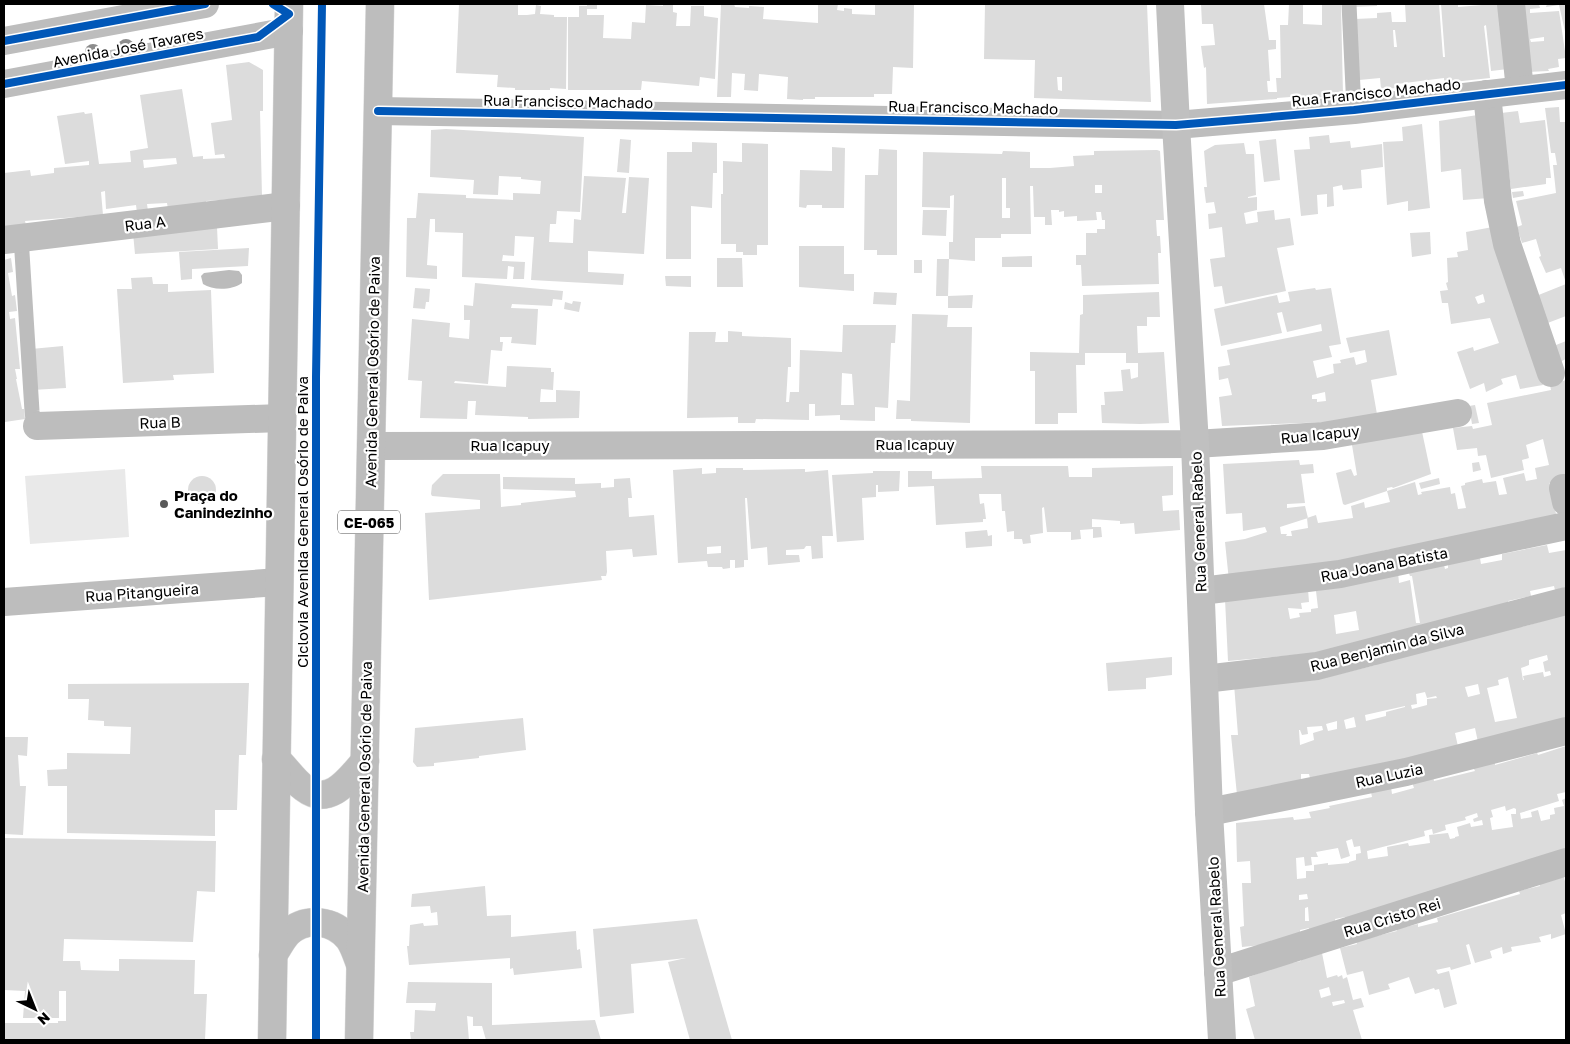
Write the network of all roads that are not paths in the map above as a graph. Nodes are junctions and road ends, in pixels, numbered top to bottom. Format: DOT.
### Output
graph roads {
  1 [pos="205,4"];
  2 [pos="289,4"];
  3 [pos="380,4"];
  4 [pos="1170,4"];
  5 [pos="1350,4"];
  6 [pos="1511,4"];
  7 [pos="289,31"];
  8 [pos="4,41"];
  9 [pos="4,84"];
  10 [pos="1566,85"];
  11 [pos="1520,90"];
  12 [pos="1487,94"];
  13 [pos="1354,110"];
  14 [pos="378,111"];
  15 [pos="1176,125"];
  16 [pos="286,206"];
  17 [pos="12,239"];
  18 [pos="1551,374"];
  19 [pos="1458,413"];
  20 [pos="282,418"];
  21 [pos="37,426"];
  22 [pos="1195,444"];
  23 [pos="371,446"];
  24 [pos="1566,526"];
  25 [pos="279,582"];
  26 [pos="1201,591"];
  27 [pos="1566,601"];
  28 [pos="4,602"];
  29 [pos="1204,679"];
  30 [pos="1566,731"];
  31 [pos="276,759"];
  32 [pos="365,760"];
  33 [pos="1209,812"];
  34 [pos="1566,862"];
  35 [pos="273,956"];
  36 [pos="360,965"];
  37 [pos="1218,972"];
  38 [pos="272,1040"];
  39 [pos="359,1040"];
  40 [pos="1222,1040"];
  1 -- 8 [label="street, Avenida José Tavares"];
  2 -- 7 [label="street"];
  3 -- 14 [label="street, Avenida General Osório de Paiva / CE-065"];
  4 -- 15 [label="street, Rua General Rabelo"];
  5 -- 13 [label="lane"];
  6 -- 11 [label="street"];
  7 -- 9 [label="street, Avenida José Tavares"];
  7 -- 16 [label="street"];
  10 -- 11 [label="street, Rua Francisco Machado"];
  11 -- 12 [label="street, Rua Francisco Machado"];
  12 -- 13 [label="street, Rua Francisco Machado"];
  12 -- 18 [label="street"];
  13 -- 15 [label="street, Rua Francisco Machado"];
  14 -- 15 [label="street, Rua Francisco Machado"];
  14 -- 23 [label="street, Avenida General Osório de Paiva / CE-065"];
  15 -- 22 [label="street, Rua General Rabelo"];
  16 -- 17 [label="street, Rua A"];
  16 -- 20 [label="street"];
  17 -- 21 [label="lane"];
  19 -- 22 [label="street, Rua Icapuy"];
  20 -- 21 [label="street, Rua B"];
  20 -- 25 [label="street"];
  22 -- 23 [label="street, Rua Icapuy"];
  22 -- 26 [label="street, Rua General Rabelo"];
  23 -- 32 [label="street, Avenida General Osório de Paiva / CE-065"];
  24 -- 26 [label="street, Rua Joana Batista"];
  25 -- 28 [label="street, Rua Pitangueira"];
  25 -- 31 [label="street"];
  26 -- 29 [label="street, Rua General Rabelo"];
  27 -- 29 [label="street, Rua Benjamin da Silva"];
  29 -- 33 [label="street, Rua General Rabelo"];
  30 -- 33 [label="street, Rua Luzia"];
  31 -- 32 [label="street"];
  31 -- 35 [label="street"];
  32 -- 36 [label="street, Avenida General Osório de Paiva / CE-065"];
  33 -- 37 [label="street, Rua General Rabelo"];
  34 -- 37 [label="street, Rua Cristo Rei"];
  35 -- 36 [label="street"];
  35 -- 38 [label="street"];
  36 -- 39 [label="street, Avenida General Osório de Paiva / CE-065"];
  37 -- 40 [label="street, Rua General Rabelo"];
}
